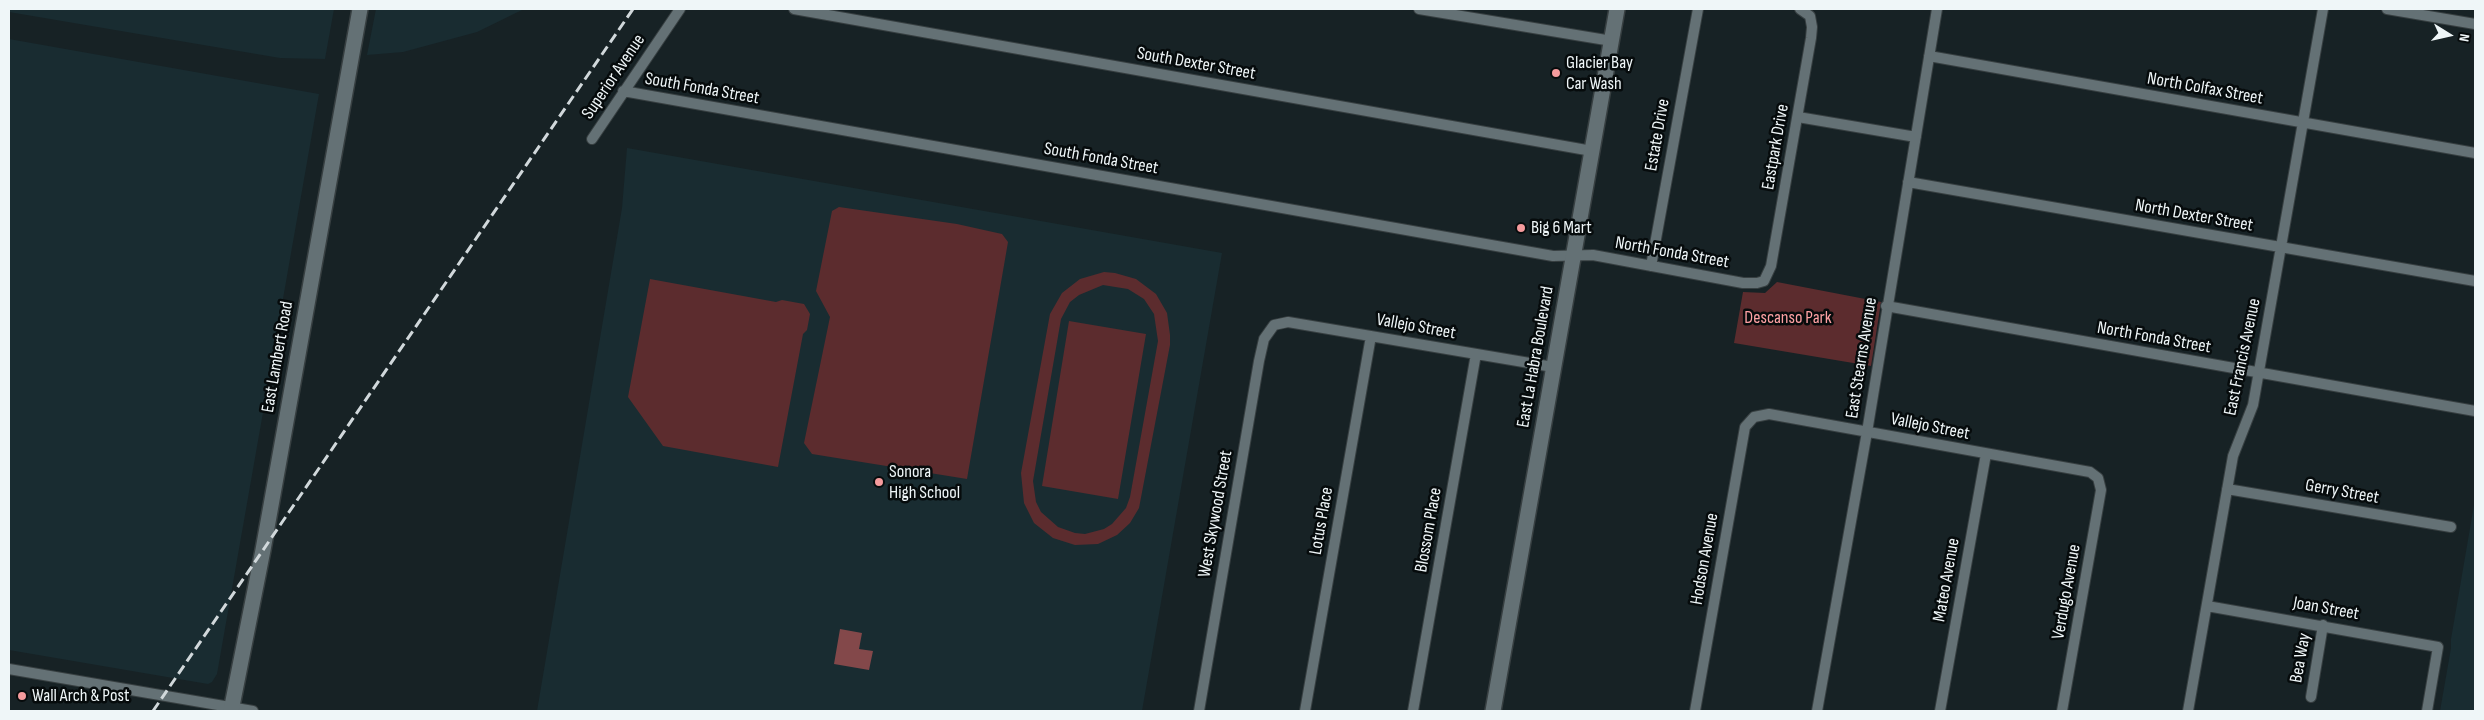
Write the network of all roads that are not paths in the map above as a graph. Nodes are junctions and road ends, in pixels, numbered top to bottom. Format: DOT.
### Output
graph roads {
  1 [pos="360,9"];
  2 [pos="680,9"];
  3 [pos="794,9"];
  4 [pos="1419,9"];
  5 [pos="1617,9"];
  6 [pos="1698,9"];
  7 [pos="1800,9"];
  8 [pos="1938,9"];
  9 [pos="2323,9"];
  10 [pos="2387,9"];
  11 [pos="2475,24"];
  12 [pos="1612,41"];
  13 [pos="1929,56"];
  14 [pos="623,91"];
  15 [pos="1798,117"];
  16 [pos="2304,123"];
  17 [pos="1916,137"];
  18 [pos="592,139"];
  19 [pos="1592,151"];
  20 [pos="2475,153"];
  21 [pos="1908,182"];
  22 [pos="2281,248"];
  23 [pos="1573,256"];
  24 [pos="1651,266"];
  25 [pos="1764,281"];
  26 [pos="2475,281"];
  27 [pos="1886,306"];
  28 [pos="1274,326"];
  29 [pos="1371,336"];
  30 [pos="1476,354"];
  31 [pos="1553,367"];
  32 [pos="2259,373"];
  33 [pos="2475,411"];
  34 [pos="1754,417"];
  35 [pos="1867,432"];
  36 [pos="1986,454"];
  37 [pos="2098,478"];
  38 [pos="2227,489"];
  39 [pos="2451,527"];
  40 [pos="2207,606"];
  41 [pos="2323,625"];
  42 [pos="9,669"];
  43 [pos="2310,697"];
  44 [pos="231,709"];
  45 [pos="252,711"];
  46 [pos="1198,711"];
  47 [pos="1305,711"];
  48 [pos="1413,711"];
  49 [pos="1493,711"];
  50 [pos="1695,711"];
  51 [pos="1817,711"];
  52 [pos="1940,711"];
  53 [pos="2062,711"];
  54 [pos="2188,711"];
  55 [pos="2427,711"];
  1 -- 44 [label="main road, East Lambert Road"];
  2 -- 14 [label="street, Superior Avenue"];
  3 -- 19 [label="street, South Dexter Street"];
  4 -- 12 [label="street"];
  5 -- 12 [label="main road, East La Habra Boulevard"];
  6 -- 24 [label="street, Estate Drive"];
  7 -- 15 [label="street, Eastpark Drive"];
  8 -- 13 [label="street, East Stearns Avenue"];
  9 -- 16 [label="street, East Francis Avenue"];
  10 -- 11 [label="street"];
  12 -- 19 [label="main road, East La Habra Boulevard"];
  13 -- 16 [label="street, North Colfax Street"];
  13 -- 17 [label="street, East Stearns Avenue"];
  14 -- 18 [label="street, Superior Avenue"];
  14 -- 23 [label="street, South Fonda Street"];
  15 -- 17 [label="street"];
  15 -- 25 [label="street, Eastpark Drive"];
  16 -- 20 [label="street, North Colfax Street"];
  16 -- 22 [label="street, East Francis Avenue"];
  17 -- 21 [label="street, East Stearns Avenue"];
  19 -- 23 [label="main road, East La Habra Boulevard"];
  21 -- 22 [label="street, North Dexter Street"];
  21 -- 27 [label="street, East Stearns Avenue"];
  22 -- 26 [label="street, North Dexter Street"];
  22 -- 32 [label="street, East Francis Avenue"];
  23 -- 24 [label="street, North Fonda Street"];
  23 -- 31 [label="main road, East La Habra Boulevard"];
  24 -- 25 [label="street, North Fonda Street"];
  27 -- 32 [label="street, North Fonda Street"];
  27 -- 35 [label="street, East Stearns Avenue"];
  28 -- 29 [label="street, Vallejo Street"];
  28 -- 46 [label="street, West Skywood Street"];
  29 -- 30 [label="street, Vallejo Street"];
  29 -- 47 [label="street, Lotus Place"];
  30 -- 31 [label="street, Vallejo Street"];
  30 -- 48 [label="street, Blossom Place"];
  31 -- 49 [label="main road, East La Habra Boulevard"];
  32 -- 33 [label="street, North Fonda Street"];
  32 -- 38 [label="street, East Francis Avenue"];
  34 -- 35 [label="street, Vallejo Street"];
  34 -- 50 [label="street, Hodson Avenue"];
  35 -- 36 [label="street, Vallejo Street"];
  35 -- 51 [label="street, East Stearns Avenue"];
  36 -- 37 [label="street, Vallejo Street"];
  36 -- 52 [label="street, Mateo Avenue"];
  37 -- 53 [label="street, Verdugo Avenue"];
  38 -- 39 [label="street, Gerry Street"];
  38 -- 40 [label="street, East Francis Avenue"];
  40 -- 41 [label="street, Joan Street"];
  40 -- 54 [label="street, East Francis Avenue"];
  41 -- 43 [label="street, Bea Way"];
  41 -- 55 [label="street, Joan Street"];
  42 -- 44 [label="street"];
  44 -- 45 [label="street"];
}
